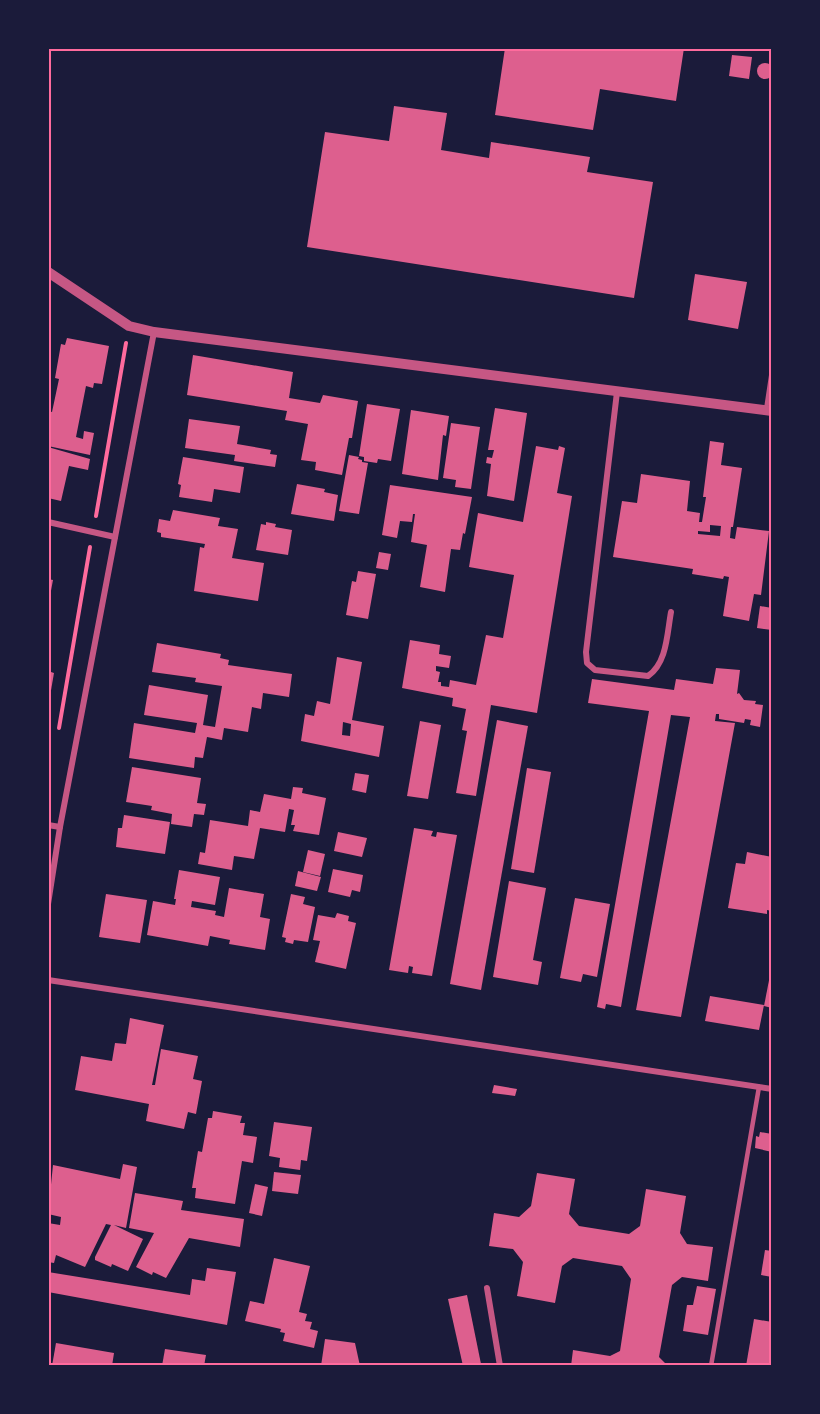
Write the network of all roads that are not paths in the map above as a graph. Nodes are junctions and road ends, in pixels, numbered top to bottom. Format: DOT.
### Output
graph roads {
  1 [pos="48,272"];
  2 [pos="154,332"];
  3 [pos="772,370"];
  4 [pos="617,392"];
  5 [pos="769,410"];
  6 [pos="48,522"];
  7 [pos="116,537"];
  8 [pos="671,612"];
  9 [pos="48,825"];
  10 [pos="60,827"];
  11 [pos="48,903"];
  12 [pos="48,980"];
  13 [pos="759,1087"];
  14 [pos="772,1089"];
  15 [pos="487,1288"];
  16 [pos="500,1366"];
  17 [pos="711,1366"];
  1 -- 2 [label="street"];
  2 -- 4 [label="street"];
  2 -- 7 [label="street"];
  3 -- 5 [label="lane"];
  4 -- 5 [label="street"];
  4 -- 8 [label="street"];
  6 -- 7 [label="street"];
  7 -- 10 [label="street"];
  9 -- 10 [label="street"];
  10 -- 11 [label="street"];
  12 -- 13 [label="street"];
  13 -- 14 [label="street"];
  13 -- 17 [label="lane"];
  15 -- 16 [label="street"];
}
